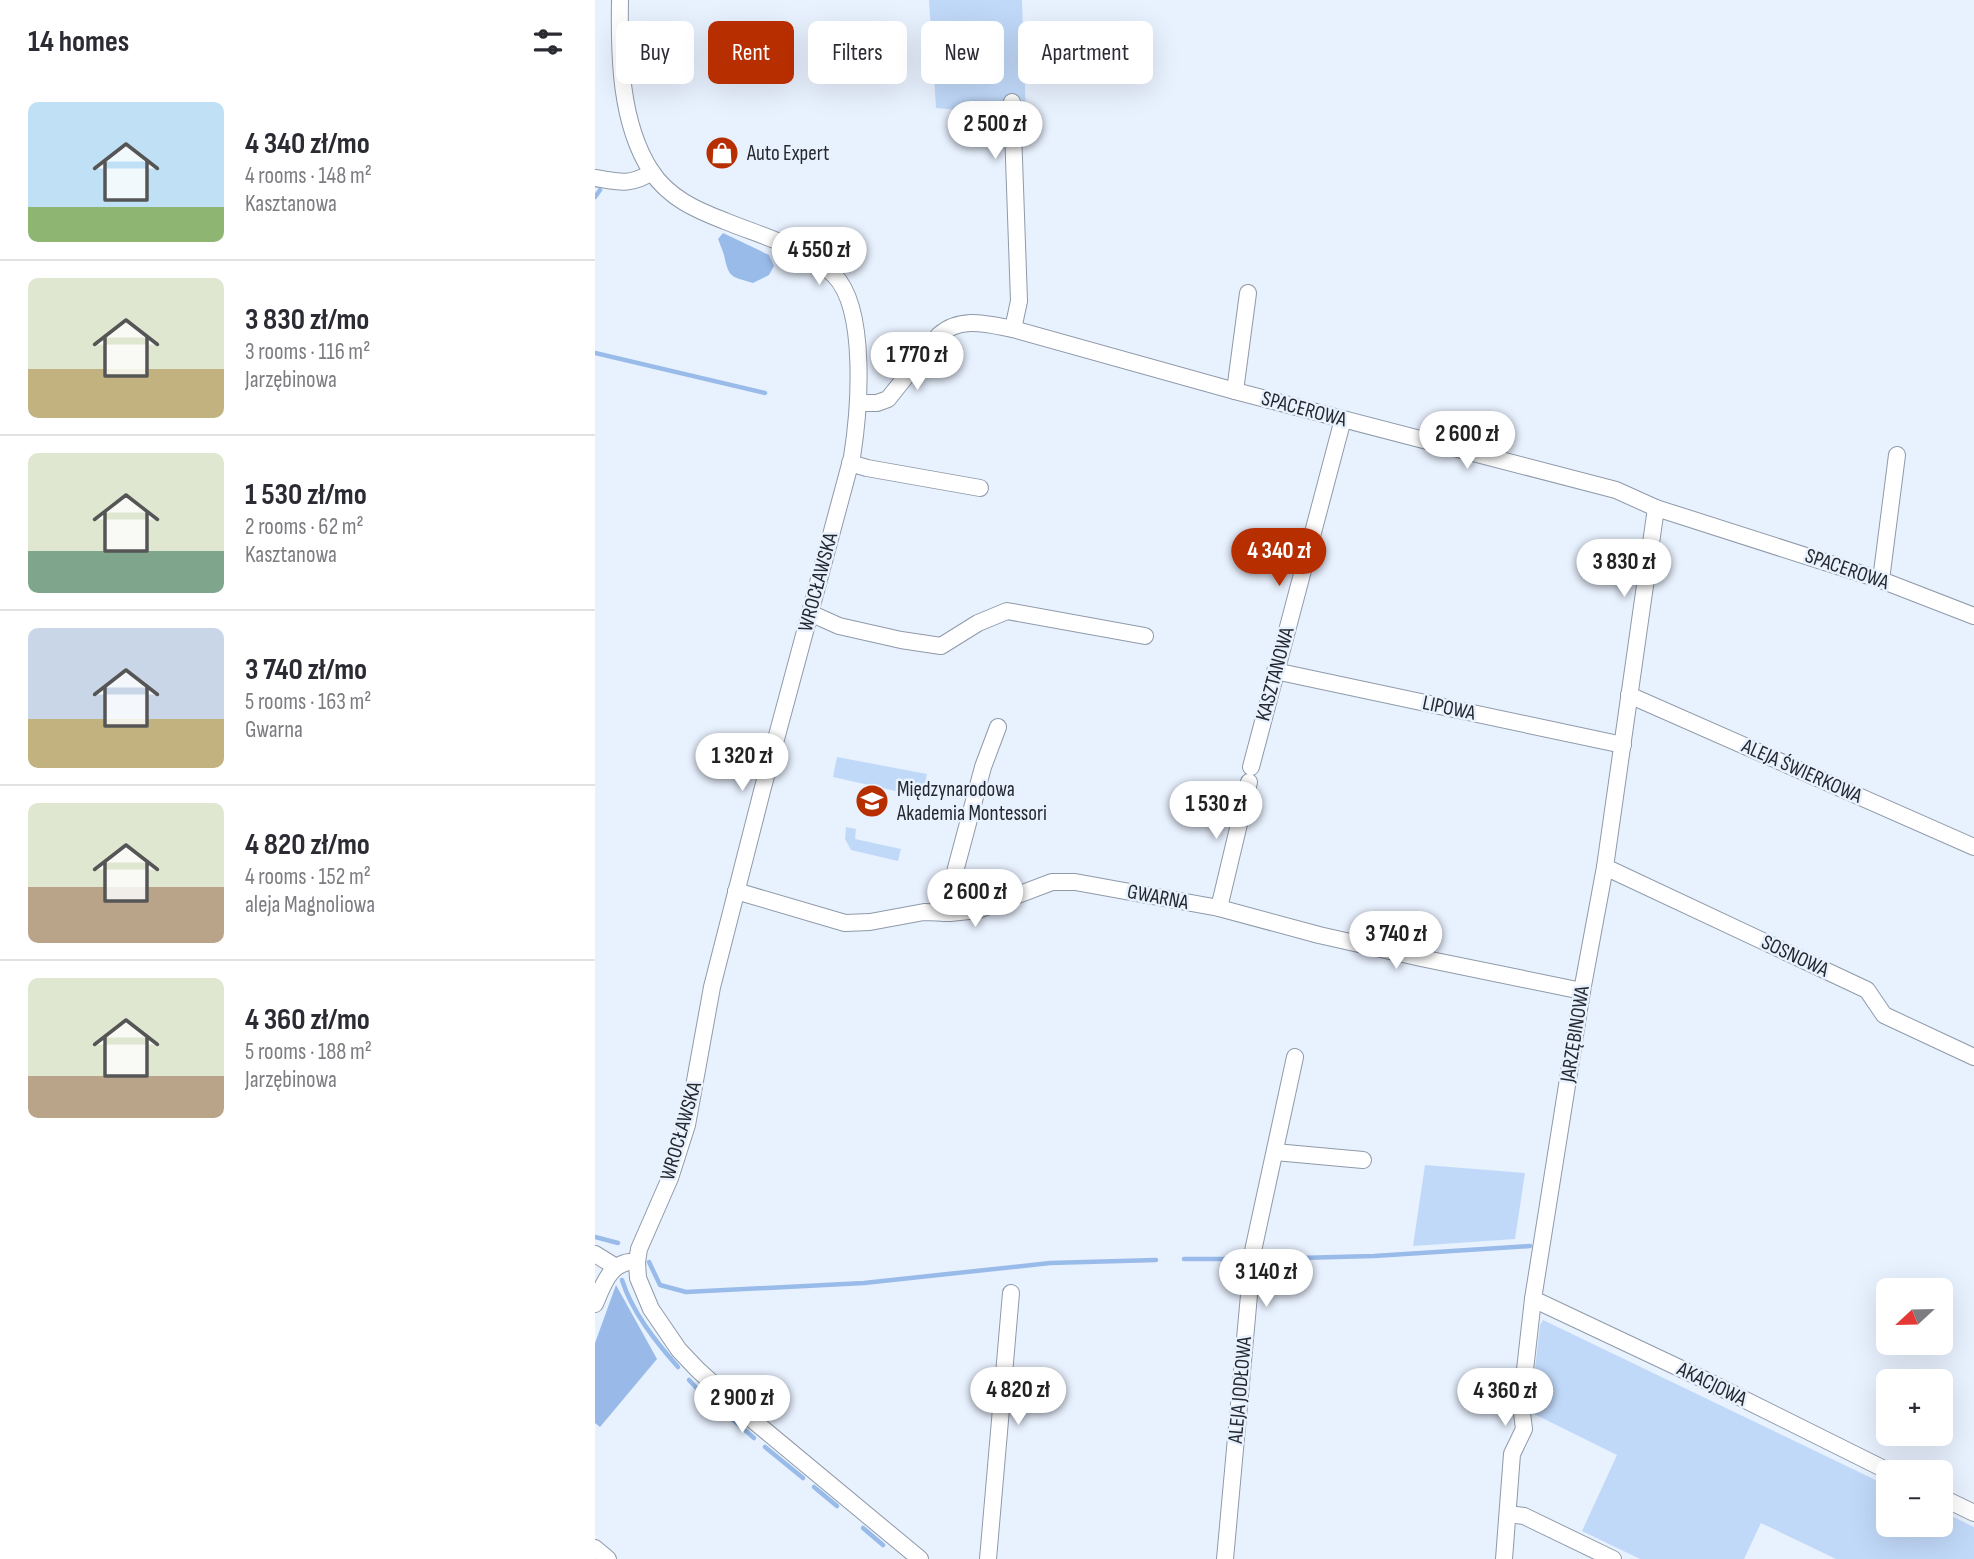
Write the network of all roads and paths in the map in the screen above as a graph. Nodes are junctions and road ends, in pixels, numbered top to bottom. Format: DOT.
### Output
graph roads {
  1 [pos="619,0"];
  2 [pos="1012,102"];
  3 [pos="652,172"];
  4 [pos="595,178"];
  5 [pos="1248,293"];
  6 [pos="1013,329"];
  7 [pos="1235,391"];
  8 [pos="859,403"];
  9 [pos="1343,419"];
  10 [pos="1897,455"];
  11 [pos="850,463"];
  12 [pos="980,488"];
  13 [pos="1656,508"];
  14 [pos="1881,580"];
  15 [pos="810,613"];
  16 [pos="1974,616"];
  17 [pos="1145,636"];
  18 [pos="1275,671"];
  19 [pos="1629,695"];
  20 [pos="998,727"];
  21 [pos="1623,745"];
  22 [pos="1974,847"];
  23 [pos="1605,867"];
  24 [pos="736,891"];
  25 [pos="1219,908"];
  26 [pos="944,913"];
  27 [pos="1582,991"];
  28 [pos="1295,1057"];
  29 [pos="1974,1057"];
  30 [pos="1275,1152"];
  31 [pos="1363,1160"];
  32 [pos="595,1254"];
  33 [pos="636,1262"];
  34 [pos="615,1267"];
  35 [pos="1011,1293"];
  36 [pos="1532,1299"];
  37 [pos="595,1304"];
  38 [pos="1876,1465"];
  39 [pos="1953,1503"];
  40 [pos="1974,1513"];
  41 [pos="1508,1514"];
  42 [pos="595,1548"];
  43 [pos="608,1559"];
  44 [pos="921,1559"];
  45 [pos="989,1559"];
  46 [pos="1225,1559"];
  47 [pos="1504,1559"];
  48 [pos="1613,1559"];
  1 -- 3 [label="street, WROCŁAWSKA"];
  2 -- 6 [label="street"];
  3 -- 4 [label="street"];
  3 -- 8 [label="street, WROCŁAWSKA"];
  5 -- 7 [label="street"];
  6 -- 7 [label="street, SPACEROWA"];
  6 -- 8 [label="street, SPACEROWA"];
  7 -- 9 [label="street, SPACEROWA"];
  8 -- 11 [label="street, WROCŁAWSKA"];
  9 -- 13 [label="street, SPACEROWA"];
  9 -- 18 [label="street, KASZTANOWA"];
  10 -- 14 [label="street"];
  11 -- 12 [label="street"];
  11 -- 15 [label="street, WROCŁAWSKA"];
  13 -- 14 [label="street, SPACEROWA"];
  13 -- 19 [label="street, JARZĘBINOWA"];
  14 -- 16 [label="street, SPACEROWA"];
  15 -- 17 [label="street"];
  15 -- 24 [label="street, WROCŁAWSKA"];
  18 -- 21 [label="street, LIPOWA"];
  18 -- 25 [label="street, KASZTANOWA"];
  19 -- 21 [label="street, JARZĘBINOWA"];
  19 -- 22 [label="street, ALEJA ŚWIERKOWA"];
  20 -- 26 [label="street"];
  21 -- 23 [label="street, JARZĘBINOWA"];
  23 -- 27 [label="street, JARZĘBINOWA"];
  23 -- 29 [label="street, SOSNOWA"];
  24 -- 26 [label="street, GWARNA"];
  24 -- 33 [label="street, WROCŁAWSKA"];
  25 -- 26 [label="street, GWARNA"];
  25 -- 27 [label="street, GWARNA"];
  27 -- 36 [label="street, JARZĘBINOWA"];
  28 -- 30 [label="street, ALEJA JODŁOWA"];
  30 -- 31 [label="street"];
  30 -- 46 [label="street, ALEJA JODŁOWA"];
  32 -- 34 [label="street"];
  33 -- 34 [label="street"];
  33 -- 44 [label="street"];
  34 -- 37 [label="street"];
  35 -- 45 [label="street"];
  36 -- 38 [label="street, AKACJOWA"];
  36 -- 41 [label="street, JARZĘBINOWA"];
  39 -- 40 [label="street"];
  41 -- 47 [label="street, JARZĘBINOWA"];
  41 -- 48 [label="street"];
  42 -- 43 [label="street"];
}
